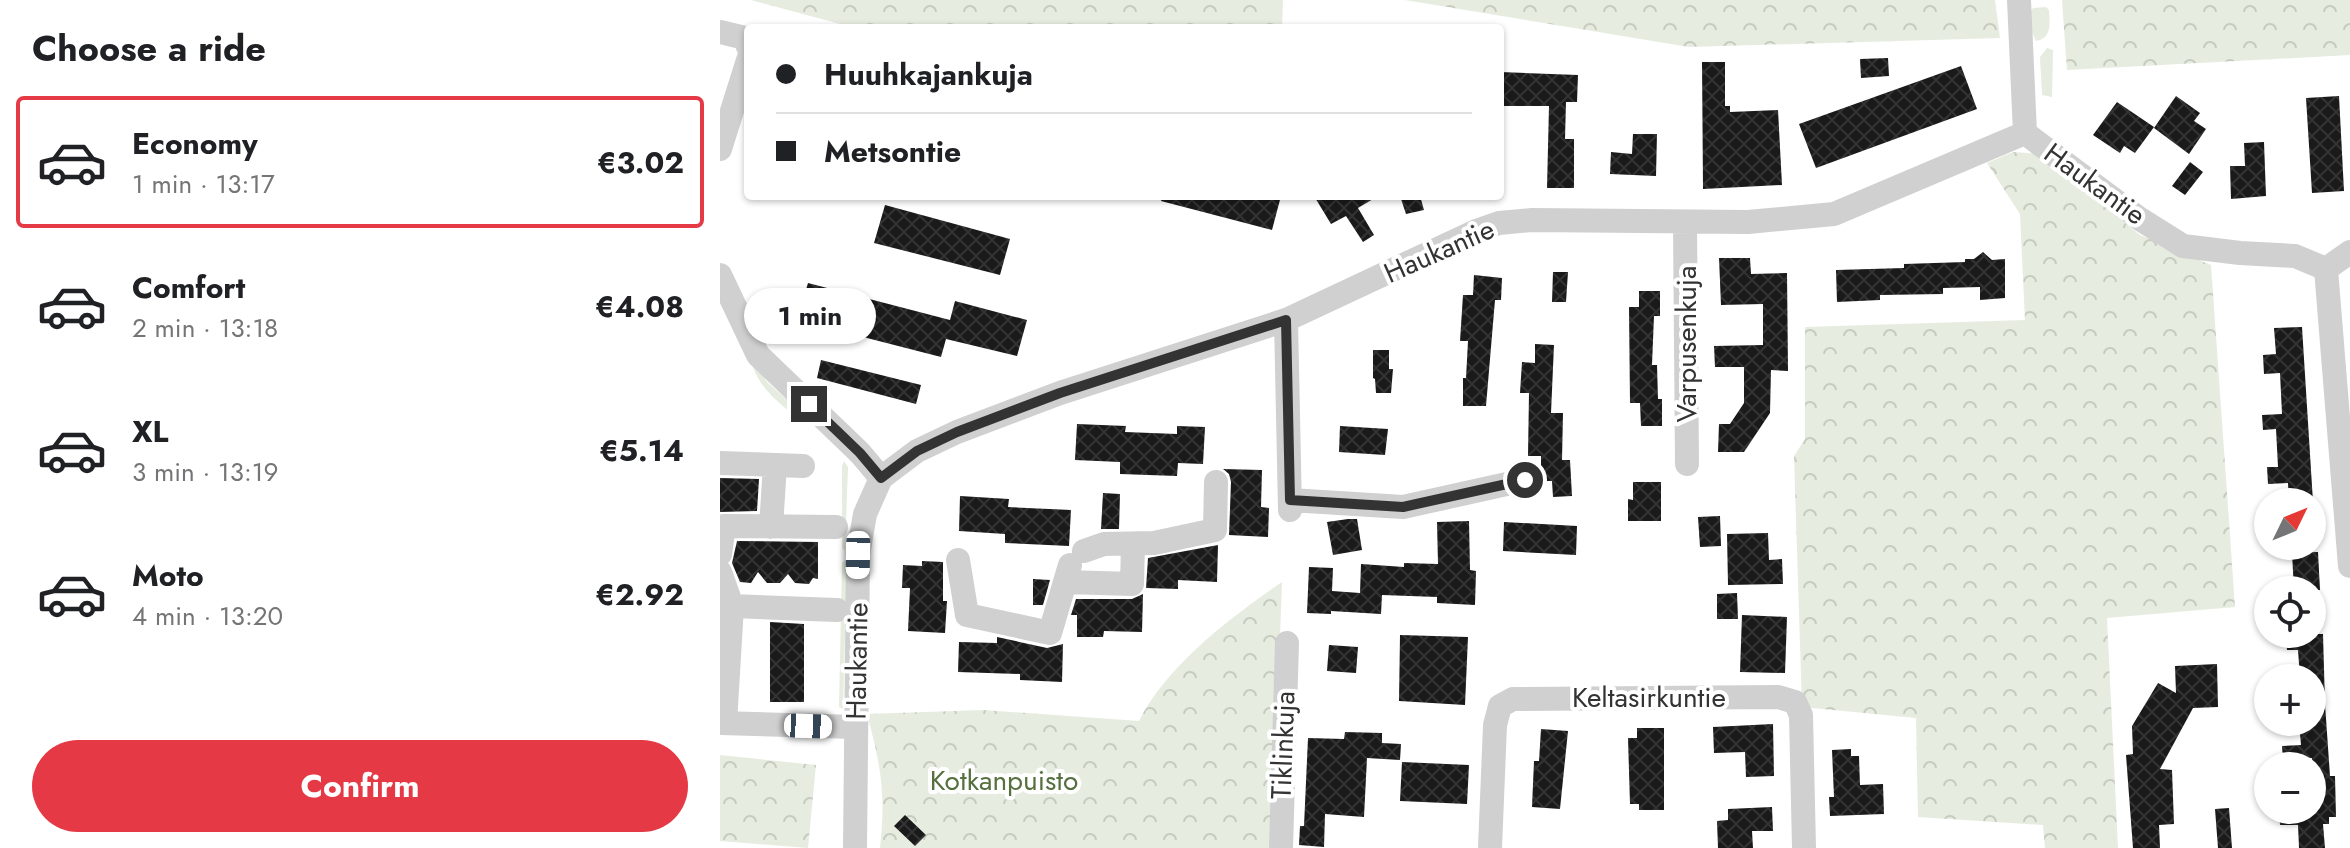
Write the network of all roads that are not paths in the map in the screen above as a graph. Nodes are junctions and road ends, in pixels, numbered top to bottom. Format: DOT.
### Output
graph roads {
  1 [pos="2019,0"];
  2 [pos="720,32"];
  3 [pos="744,38"];
  4 [pos="744,73"];
  5 [pos="2025,133"];
  6 [pos="720,149"];
  7 [pos="1685,223"];
  8 [pos="2350,252"];
  9 [pos="2326,269"];
  10 [pos="721,280"];
  11 [pos="1286,320"];
  12 [pos="720,463"];
  13 [pos="1687,464"];
  14 [pos="775,465"];
  15 [pos="803,466"];
  16 [pos="881,478"];
  17 [pos="1525,480"];
  18 [pos="1216,482"];
  19 [pos="771,527"];
  20 [pos="836,527"];
  21 [pos="1133,544"];
  22 [pos="720,554"];
  23 [pos="958,560"];
  24 [pos="1073,566"];
  25 [pos="2350,566"];
  26 [pos="720,572"];
  27 [pos="732,606"];
  28 [pos="837,610"];
  29 [pos="1287,643"];
  30 [pos="723,723"];
  31 [pos="855,727"];
  32 [pos="855,848"];
  33 [pos="1281,848"];
  34 [pos="1490,848"];
  35 [pos="1804,848"];
  1 -- 5 [label="street"];
  2 -- 3 [label="street"];
  4 -- 6 [label="street"];
  5 -- 7 [label="street, Haukantie"];
  5 -- 9 [label="street, Haukantie"];
  7 -- 11 [label="street, Haukantie"];
  7 -- 13 [label="street, Varpusenkuja"];
  8 -- 9 [label="street"];
  9 -- 25 [label="street"];
  10 -- 16 [label="street"];
  11 -- 16 [label="street, Haukantie"];
  11 -- 17 [label="street"];
  12 -- 14 [label="street"];
  14 -- 15 [label="street"];
  14 -- 19 [label="street"];
  16 -- 31 [label="street, Haukantie"];
  18 -- 21 [label="street"];
  19 -- 20 [label="street"];
  19 -- 22 [label="street"];
  21 -- 24 [label="street"];
  21 -- 24 [label="street"];
  23 -- 24 [label="street"];
  26 -- 27 [label="street"];
  27 -- 28 [label="street"];
  27 -- 30 [label="street"];
  29 -- 33 [label="street, Tiklinkuja"];
  30 -- 31 [label="street"];
  31 -- 32 [label="street, Haukantie"];
  34 -- 35 [label="street, Keltasirkuntie"];
}
